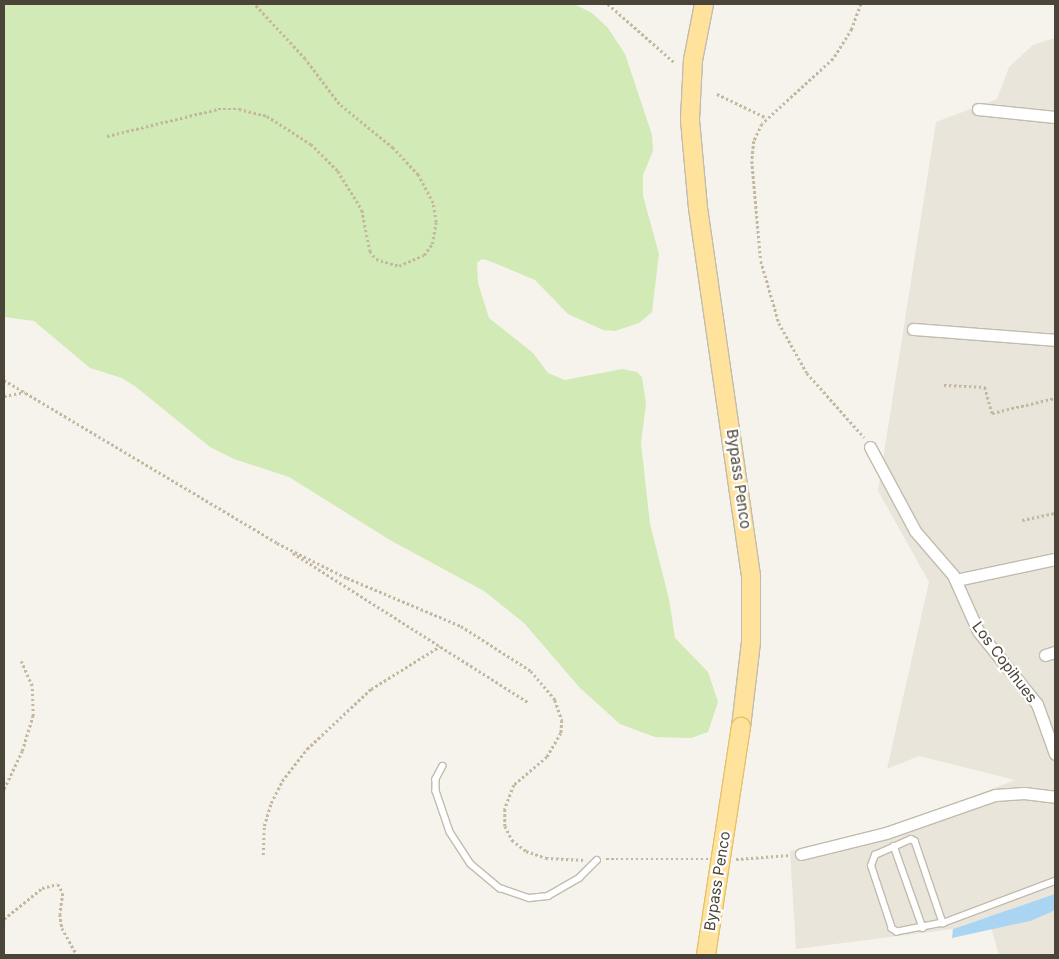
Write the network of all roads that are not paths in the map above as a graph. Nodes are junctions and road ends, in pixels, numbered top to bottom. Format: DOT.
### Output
graph roads {
  1 [pos="704,4"];
  2 [pos="978,109"];
  3 [pos="1055,117"];
  4 [pos="913,330"];
  5 [pos="1055,340"];
  6 [pos="870,447"];
  7 [pos="1055,559"];
  8 [pos="956,580"];
  9 [pos="1055,754"];
  10 [pos="443,766"];
  11 [pos="1055,797"];
  12 [pos="894,846"];
  13 [pos="802,854"];
  14 [pos="597,860"];
  15 [pos="1055,881"];
  16 [pos="943,924"];
  17 [pos="923,928"];
  18 [pos="706,955"];
  1 -- 18 [label="main road, Bypass Penco, bridge"];
  2 -- 3 [label="street"];
  4 -- 5 [label="street"];
  6 -- 8 [label="street, Los Copihues"];
  7 -- 8 [label="street"];
  8 -- 9 [label="street, Los Copihues"];
  10 -- 14 [label="lane"];
  11 -- 13 [label="street"];
  12 -- 16 [label="lane"];
  12 -- 17 [label="lane"];
  12 -- 17 [label="lane"];
  15 -- 16 [label="lane"];
  16 -- 17 [label="lane"];
}
